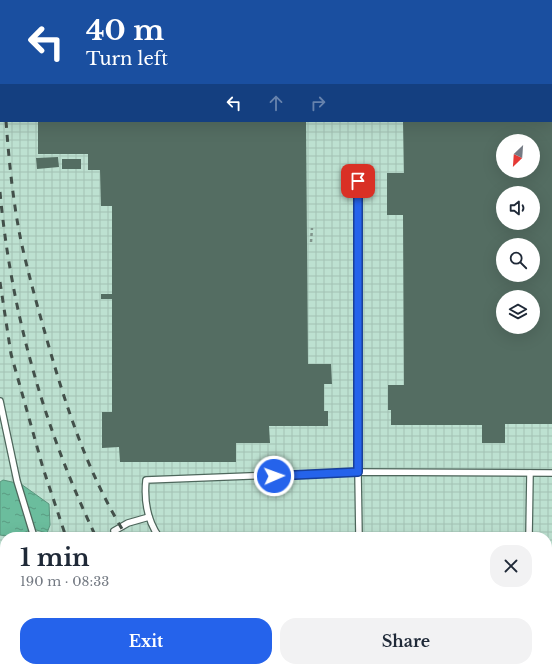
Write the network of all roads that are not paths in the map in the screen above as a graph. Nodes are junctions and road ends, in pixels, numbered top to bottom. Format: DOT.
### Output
graph roads {
  1 [pos="358,181"];
  2 [pos="0,402"];
  3 [pos="358,472"];
  4 [pos="530,473"];
  5 [pos="552,473"];
  6 [pos="149,517"];
  7 [pos="114,531"];
  8 [pos="32,532"];
  9 [pos="154,532"];
  10 [pos="360,532"];
  11 [pos="529,532"];
  1 -- 3 [label="lane"];
  2 -- 8 [label="lane"];
  3 -- 4 [label="lane"];
  3 -- 6 [label="lane"];
  3 -- 10 [label="lane"];
  4 -- 5 [label="lane"];
  4 -- 11 [label="lane"];
  6 -- 7 [label="lane"];
  6 -- 9 [label="lane"];
}
